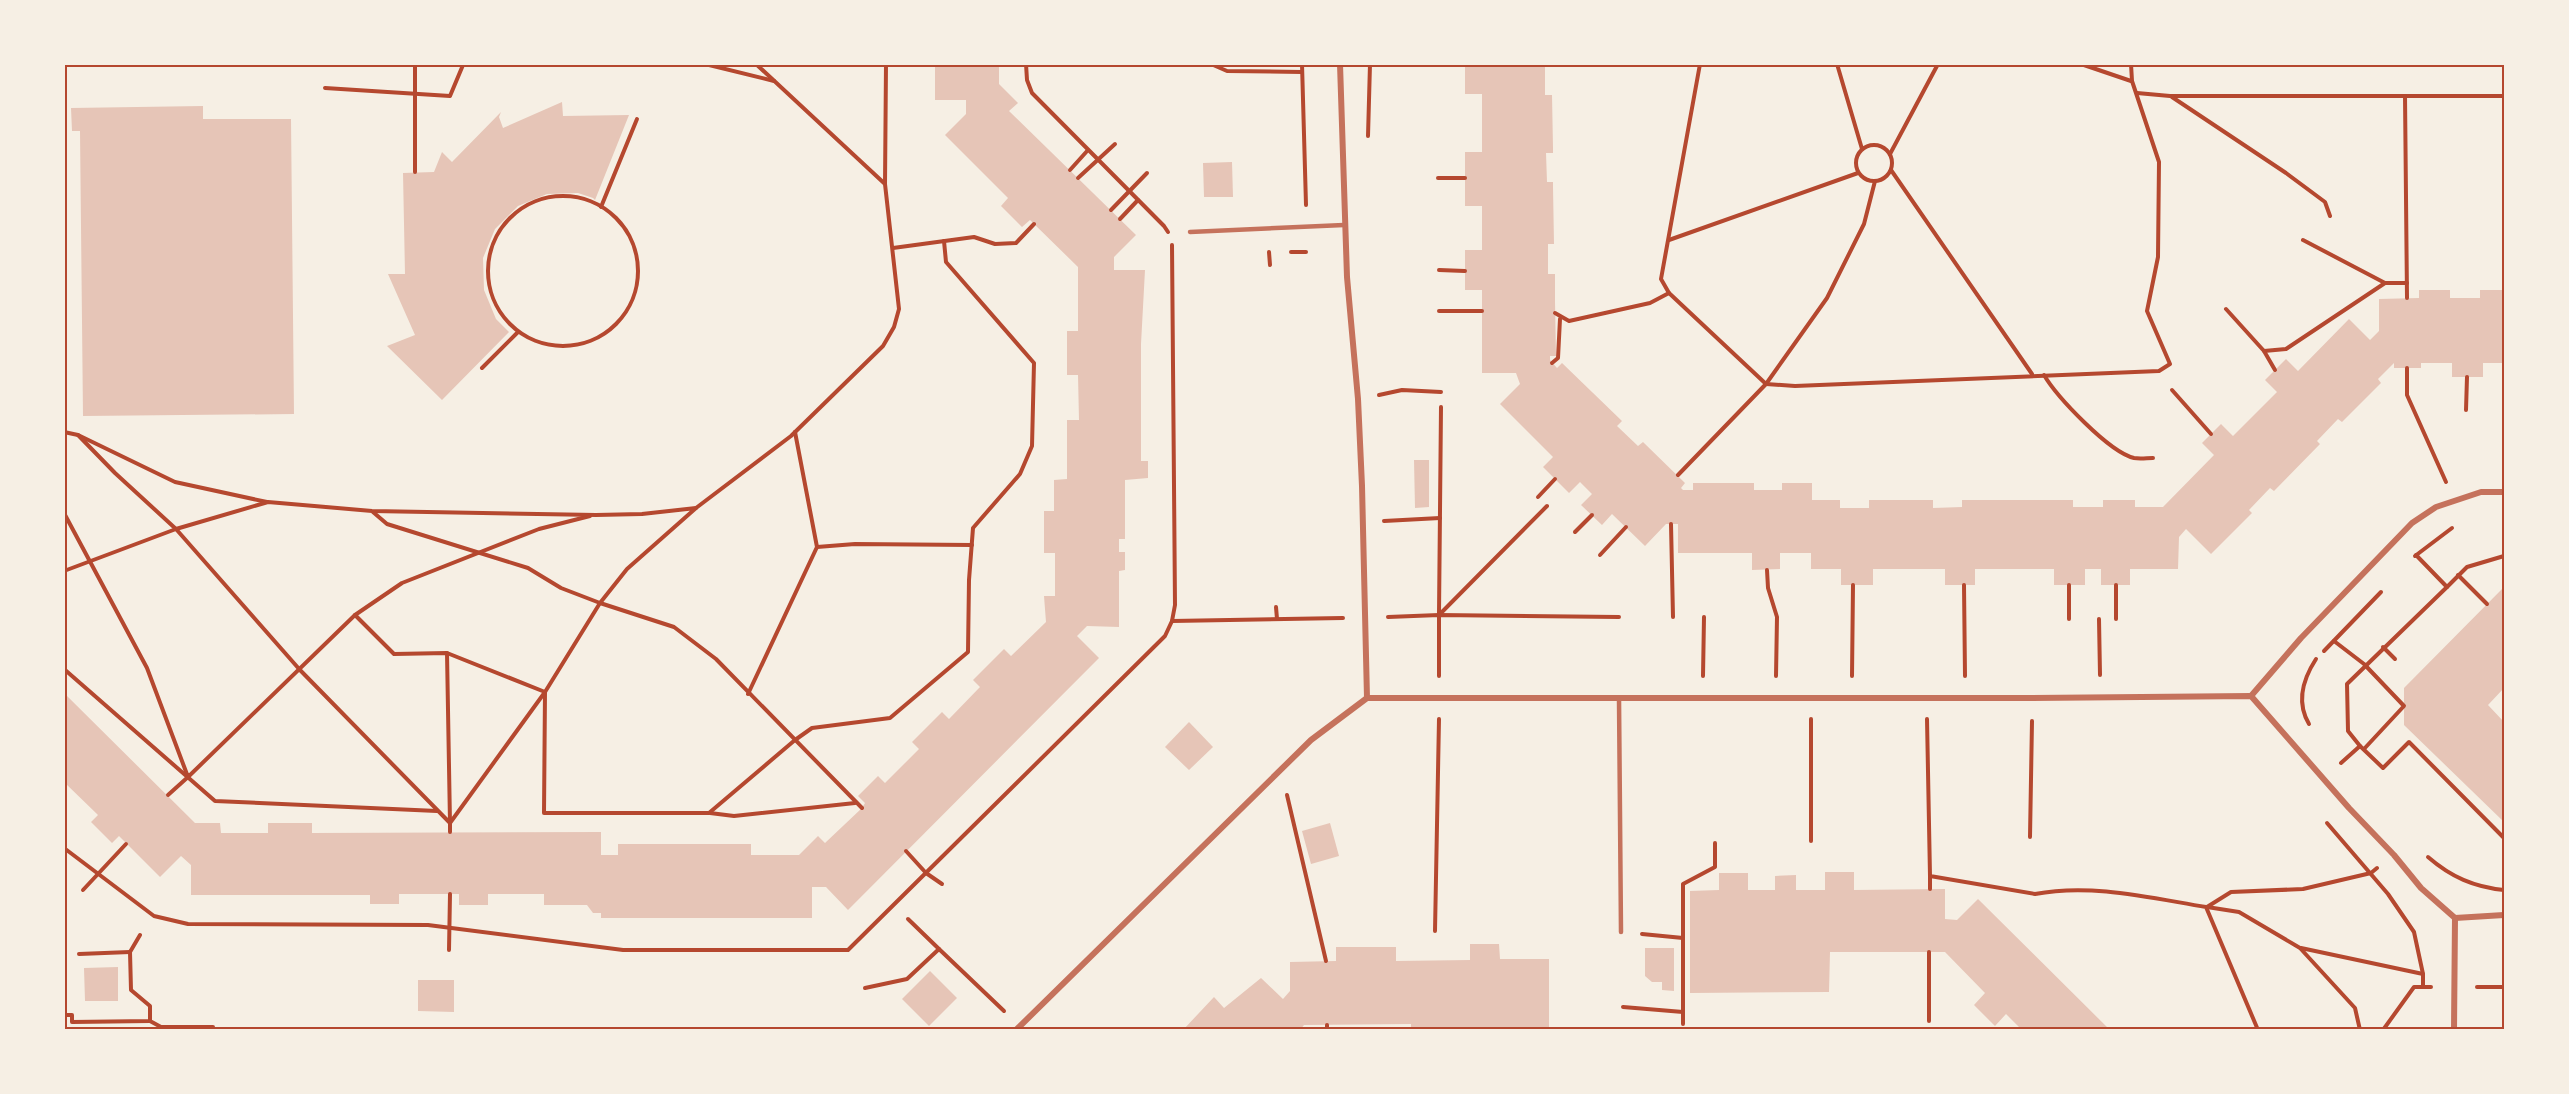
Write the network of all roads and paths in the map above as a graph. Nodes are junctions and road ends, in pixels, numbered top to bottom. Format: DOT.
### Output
graph roads {
  1 [pos="416,64"];
  2 [pos="445,64"];
  3 [pos="514,64"];
  4 [pos="705,64"];
  5 [pos="756,64"];
  6 [pos="886,64"];
  7 [pos="1026,64"];
  8 [pos="1211,64"];
  9 [pos="1302,64"];
  10 [pos="1340,64"];
  11 [pos="1700,64"];
  12 [pos="1837,64"];
  13 [pos="1938,64"];
  14 [pos="2081,64"];
  15 [pos="2131,64"];
  16 [pos="463,65"];
  17 [pos="1302,72"];
  18 [pos="775,81"];
  19 [pos="2132,81"];
  20 [pos="325,88"];
  21 [pos="2137,93"];
  22 [pos="416,94"];
  23 [pos="2170,96"];
  24 [pos="2405,96"];
  25 [pos="2505,96"];
  26 [pos="637,118"];
  27 [pos="1115,144"];
  28 [pos="1862,148"];
  29 [pos="1088,150"];
  30 [pos="1890,154"];
  31 [pos="1098,160"];
  32 [pos="1070,170"];
  33 [pos="1891,171"];
  34 [pos="416,172"];
  35 [pos="1147,173"];
  36 [pos="1858,173"];
  37 [pos="1078,178"];
  38 [pos="1438,178"];
  39 [pos="1465,178"];
  40 [pos="1875,181"];
  41 [pos="885,184"];
  42 [pos="1129,191"];
  43 [pos="1138,200"];
  44 [pos="601,207"];
  45 [pos="1111,210"];
  46 [pos="2330,216"];
  47 [pos="1120,219"];
  48 [pos="1034,224"];
  49 [pos="1344,225"];
  50 [pos="1306,227"];
  51 [pos="1190,232"];
  52 [pos="1668,240"];
  53 [pos="2303,240"];
  54 [pos="944,241"];
  55 [pos="893,248"];
  56 [pos="1269,252"];
  57 [pos="1270,265"];
  58 [pos="1439,270"];
  59 [pos="1465,271"];
  60 [pos="2407,283"];
  61 [pos="2385,284"];
  62 [pos="1670,293"];
  63 [pos="2407,298"];
  64 [pos="2226,309"];
  65 [pos="1439,311"];
  66 [pos="1482,311"];
  67 [pos="1555,313"];
  68 [pos="1560,318"];
  69 [pos="518,332"];
  70 [pos="2264,351"];
  71 [pos="1552,363"];
  72 [pos="482,368"];
  73 [pos="2407,368"];
  74 [pos="2276,370"];
  75 [pos="2032,375"];
  76 [pos="2043,375"];
  77 [pos="2467,376"];
  78 [pos="1766,384"];
  79 [pos="2172,390"];
  80 [pos="1441,392"];
  81 [pos="1358,399"];
  82 [pos="1441,407"];
  83 [pos="2466,410"];
  84 [pos="64,432"];
  85 [pos="795,432"];
  86 [pos="2211,434"];
  87 [pos="78,435"];
  88 [pos="2153,458"];
  89 [pos="1678,475"];
  90 [pos="1555,479"];
  91 [pos="2505,492"];
  92 [pos="1538,497"];
  93 [pos="268,502"];
  94 [pos="2453,502"];
  95 [pos="1547,506"];
  96 [pos="696,507"];
  97 [pos="372,511"];
  98 [pos="64,513"];
  99 [pos="596,515"];
  100 [pos="1592,515"];
  101 [pos="1440,518"];
  102 [pos="1363,522"];
  103 [pos="1671,524"];
  104 [pos="2456,527"];
  105 [pos="1626,528"];
  106 [pos="176,529"];
  107 [pos="1575,532"];
  108 [pos="972,545"];
  109 [pos="817,547"];
  110 [pos="478,552"];
  111 [pos="1600,555"];
  112 [pos="2416,555"];
  113 [pos="2505,556"];
  114 [pos="90,561"];
  115 [pos="2408,564"];
  116 [pos="1767,570"];
  117 [pos="64,571"];
  118 [pos="2458,575"];
  119 [pos="1853,585"];
  120 [pos="1964,585"];
  121 [pos="2069,585"];
  122 [pos="2116,585"];
  123 [pos="2447,587"];
  124 [pos="2384,590"];
  125 [pos="600,603"];
  126 [pos="2487,604"];
  127 [pos="1276,607"];
  128 [pos="355,615"];
  129 [pos="1439,615"];
  130 [pos="1619,616"];
  131 [pos="1384,617"];
  132 [pos="1673,617"];
  133 [pos="1704,617"];
  134 [pos="1350,618"];
  135 [pos="1277,619"];
  136 [pos="2069,619"];
  137 [pos="2099,619"];
  138 [pos="2116,619"];
  139 [pos="1172,621"];
  140 [pos="2334,641"];
  141 [pos="2383,647"];
  142 [pos="447,653"];
  143 [pos="2395,659"];
  144 [pos="2364,664"];
  145 [pos="64,669"];
  146 [pos="300,670"];
  147 [pos="1439,681"];
  148 [pos="545,692"];
  149 [pos="748,694"];
  150 [pos="2251,696"];
  151 [pos="2100,697"];
  152 [pos="1367,698"];
  153 [pos="1619,698"];
  154 [pos="1703,698"];
  155 [pos="1776,698"];
  156 [pos="1811,698"];
  157 [pos="1852,698"];
  158 [pos="1926,698"];
  159 [pos="1965,698"];
  160 [pos="2032,698"];
  161 [pos="1439,716"];
  162 [pos="2314,730"];
  163 [pos="795,740"];
  164 [pos="2362,748"];
  165 [pos="2335,755"];
  166 [pos="1282,768"];
  167 [pos="188,777"];
  168 [pos="168,795"];
  169 [pos="855,803"];
  170 [pos="862,808"];
  171 [pos="437,811"];
  172 [pos="709,813"];
  173 [pos="450,823"];
  174 [pos="2327,823"];
  175 [pos="450,832"];
  176 [pos="2030,837"];
  177 [pos="2505,838"];
  178 [pos="1811,841"];
  179 [pos="1715,843"];
  180 [pos="126,844"];
  181 [pos="64,848"];
  182 [pos="906,851"];
  183 [pos="2424,853"];
  184 [pos="2379,867"];
  185 [pos="926,873"];
  186 [pos="2371,873"];
  187 [pos="97,875"];
  188 [pos="1930,876"];
  189 [pos="942,884"];
  190 [pos="1930,889"];
  191 [pos="83,890"];
  192 [pos="2505,890"];
  193 [pos="450,894"];
  194 [pos="2206,907"];
  195 [pos="2505,915"];
  196 [pos="2455,918"];
  197 [pos="908,919"];
  198 [pos="450,928"];
  199 [pos="1435,931"];
  200 [pos="1621,932"];
  201 [pos="140,935"];
  202 [pos="1683,938"];
  203 [pos="2300,948"];
  204 [pos="939,949"];
  205 [pos="449,950"];
  206 [pos="130,952"];
  207 [pos="1929,952"];
  208 [pos="80,954"];
  209 [pos="1326,961"];
  210 [pos="2422,974"];
  211 [pos="865,987"];
  212 [pos="2422,987"];
  213 [pos="2435,987"];
  214 [pos="2470,987"];
  215 [pos="2505,987"];
  216 [pos="1623,1007"];
  217 [pos="1683,1012"];
  218 [pos="64,1015"];
  219 [pos="1929,1021"];
  220 [pos="150,1022"];
  221 [pos="1683,1024"];
  222 [pos="213,1028"];
  223 [pos="1018,1028"];
  224 [pos="2258,1029"];
  225 [pos="2360,1029"];
  226 [pos="2383,1029"];
  227 [pos="2454,1029"];
  1 -- 22 [label="path"];
  2 -- 16 [label="path"];
  3 -- 16 [label="path"];
  4 -- 18 [label="path"];
  5 -- 18 [label="path"];
  6 -- 41 [label="path"];
  7 -- 29 [label="path"];
  8 -- 17 [label="path"];
  9 -- 17 [label="path"];
  10 -- 49 [label="street"];
  11 -- 52 [label="path"];
  12 -- 28 [label="path"];
  13 -- 30 [label="path"];
  14 -- 19 [label="path"];
  15 -- 19 [label="path"];
  16 -- 22 [label="path"];
  17 -- 50 [label="path"];
  18 -- 41 [label="path"];
  19 -- 21 [label="path"];
  20 -- 22 [label="path"];
  21 -- 23 [label="path"];
  21 -- 76 [label="path"];
  22 -- 34 [label="path"];
  23 -- 24 [label="path"];
  23 -- 46 [label="path"];
  24 -- 25 [label="path"];
  24 -- 60 [label="path"];
  26 -- 44 [label="path"];
  27 -- 31 [label="path"];
  28 -- 30 [label="path"];
  28 -- 36 [label="path"];
  29 -- 31 [label="path"];
  29 -- 32 [label="path"];
  30 -- 33 [label="path"];
  31 -- 37 [label="path"];
  31 -- 42 [label="path"];
  33 -- 40 [label="path"];
  33 -- 75 [label="path"];
  35 -- 42 [label="path"];
  36 -- 40 [label="path"];
  36 -- 52 [label="path"];
  38 -- 39 [label="path"];
  40 -- 78 [label="path"];
  41 -- 55 [label="path"];
  42 -- 43 [label="path"];
  42 -- 45 [label="path"];
  43 -- 47 [label="path"];
  43 -- 139 [label="path"];
  44 -- 69 [label="path"];
  44 -- 69 [label="path"];
  48 -- 54 [label="path"];
  49 -- 50 [label="lane"];
  49 -- 81 [label="street"];
  50 -- 51 [label="lane"];
  52 -- 62 [label="path"];
  53 -- 61 [label="path"];
  54 -- 55 [label="path"];
  54 -- 108 [label="path"];
  55 -- 85 [label="path"];
  56 -- 57 [label="path"];
  58 -- 59 [label="path"];
  60 -- 61 [label="path"];
  60 -- 63 [label="path"];
  61 -- 70 [label="path"];
  62 -- 68 [label="path"];
  62 -- 78 [label="path"];
  64 -- 70 [label="path"];
  65 -- 66 [label="path"];
  67 -- 68 [label="path"];
  68 -- 71 [label="path"];
  69 -- 72 [label="path"];
  70 -- 74 [label="path"];
  73 -- 94 [label="path"];
  75 -- 76 [label="path"];
  75 -- 78 [label="path"];
  76 -- 88 [label="path"];
  77 -- 83 [label="path"];
  78 -- 89 [label="path"];
  79 -- 86 [label="path"];
  80 -- 81 [label="path"];
  81 -- 102 [label="street"];
  82 -- 101 [label="path"];
  84 -- 87 [label="path"];
  85 -- 96 [label="path"];
  85 -- 109 [label="path"];
  87 -- 93 [label="path"];
  87 -- 106 [label="path"];
  90 -- 92 [label="path"];
  91 -- 94 [label="street"];
  93 -- 97 [label="path"];
  93 -- 106 [label="path"];
  94 -- 150 [label="street"];
  95 -- 129 [label="path"];
  96 -- 99 [label="path"];
  96 -- 125 [label="path"];
  97 -- 99 [label="path"];
  97 -- 110 [label="path"];
  98 -- 114 [label="path"];
  99 -- 110 [label="path"];
  100 -- 107 [label="path"];
  101 -- 102 [label="path"];
  101 -- 129 [label="path"];
  102 -- 152 [label="street"];
  103 -- 132 [label="path"];
  104 -- 112 [label="path"];
  105 -- 111 [label="path"];
  106 -- 114 [label="path"];
  106 -- 146 [label="path"];
  108 -- 109 [label="path"];
  108 -- 163 [label="path"];
  109 -- 149 [label="path"];
  110 -- 125 [label="path"];
  110 -- 128 [label="path"];
  112 -- 115 [label="path"];
  112 -- 123 [label="path"];
  113 -- 118 [label="path"];
  114 -- 117 [label="path"];
  114 -- 167 [label="path"];
  116 -- 155 [label="path"];
  118 -- 123 [label="path"];
  118 -- 126 [label="path"];
  119 -- 157 [label="path"];
  120 -- 159 [label="path"];
  121 -- 136 [label="path"];
  122 -- 138 [label="path"];
  123 -- 141 [label="path"];
  124 -- 140 [label="path"];
  125 -- 148 [label="path"];
  125 -- 149 [label="path"];
  127 -- 135 [label="path"];
  128 -- 142 [label="path"];
  128 -- 146 [label="path"];
  129 -- 130 [label="path"];
  129 -- 131 [label="path"];
  129 -- 147 [label="path"];
  133 -- 154 [label="path"];
  134 -- 135 [label="path"];
  135 -- 139 [label="path"];
  137 -- 151 [label="path"];
  139 -- 185 [label="path"];
  140 -- 144 [label="path"];
  140 -- 162 [label="path"];
  141 -- 143 [label="path"];
  141 -- 144 [label="path"];
  142 -- 148 [label="path"];
  142 -- 173 [label="path"];
  144 -- 164 [label="path"];
  144 -- 164 [label="path"];
  145 -- 167 [label="path"];
  146 -- 167 [label="path"];
  146 -- 171 [label="path"];
  148 -- 172 [label="path"];
  148 -- 173 [label="path"];
  149 -- 163 [label="path"];
  150 -- 151 [label="street"];
  150 -- 196 [label="street"];
  151 -- 160 [label="street"];
  152 -- 153 [label="street"];
  152 -- 166 [label="street"];
  153 -- 154 [label="street"];
  153 -- 200 [label="lane"];
  154 -- 155 [label="street"];
  155 -- 156 [label="street"];
  156 -- 157 [label="street"];
  156 -- 178 [label="path"];
  157 -- 158 [label="street"];
  158 -- 159 [label="street"];
  158 -- 188 [label="path"];
  159 -- 160 [label="street"];
  160 -- 176 [label="path"];
  161 -- 199 [label="path"];
  163 -- 169 [label="path"];
  163 -- 172 [label="path"];
  164 -- 165 [label="path"];
  164 -- 177 [label="path"];
  166 -- 209 [label="path"];
  166 -- 223 [label="street"];
  167 -- 168 [label="path"];
  167 -- 171 [label="path"];
  169 -- 170 [label="path"];
  169 -- 172 [label="path"];
  171 -- 173 [label="path"];
  173 -- 175 [label="path"];
  174 -- 186 [label="path"];
  179 -- 202 [label="path"];
  180 -- 187 [label="path"];
  181 -- 187 [label="path"];
  182 -- 185 [label="path"];
  183 -- 192 [label="path"];
  184 -- 186 [label="path"];
  185 -- 189 [label="path"];
  185 -- 198 [label="path"];
  186 -- 194 [label="path"];
  186 -- 210 [label="path"];
  187 -- 191 [label="path"];
  187 -- 198 [label="path"];
  188 -- 190 [label="path"];
  188 -- 194 [label="path"];
  193 -- 198 [label="path"];
  194 -- 203 [label="path"];
  194 -- 224 [label="path"];
  195 -- 196 [label="street"];
  196 -- 227 [label="street"];
  197 -- 204 [label="path"];
  198 -- 205 [label="path"];
  200 -- 202 [label="path"];
  201 -- 206 [label="path"];
  202 -- 217 [label="path"];
  203 -- 210 [label="path"];
  203 -- 225 [label="path"];
  204 -- 211 [label="path"];
  204 -- 223 [label="path"];
  206 -- 208 [label="path"];
  206 -- 220 [label="path"];
  207 -- 219 [label="path"];
  210 -- 212 [label="path"];
  212 -- 213 [label="path"];
  212 -- 226 [label="path"];
  214 -- 215 [label="path"];
  216 -- 217 [label="path"];
  217 -- 221 [label="path"];
  218 -- 220 [label="path"];
  220 -- 222 [label="path"];
}
